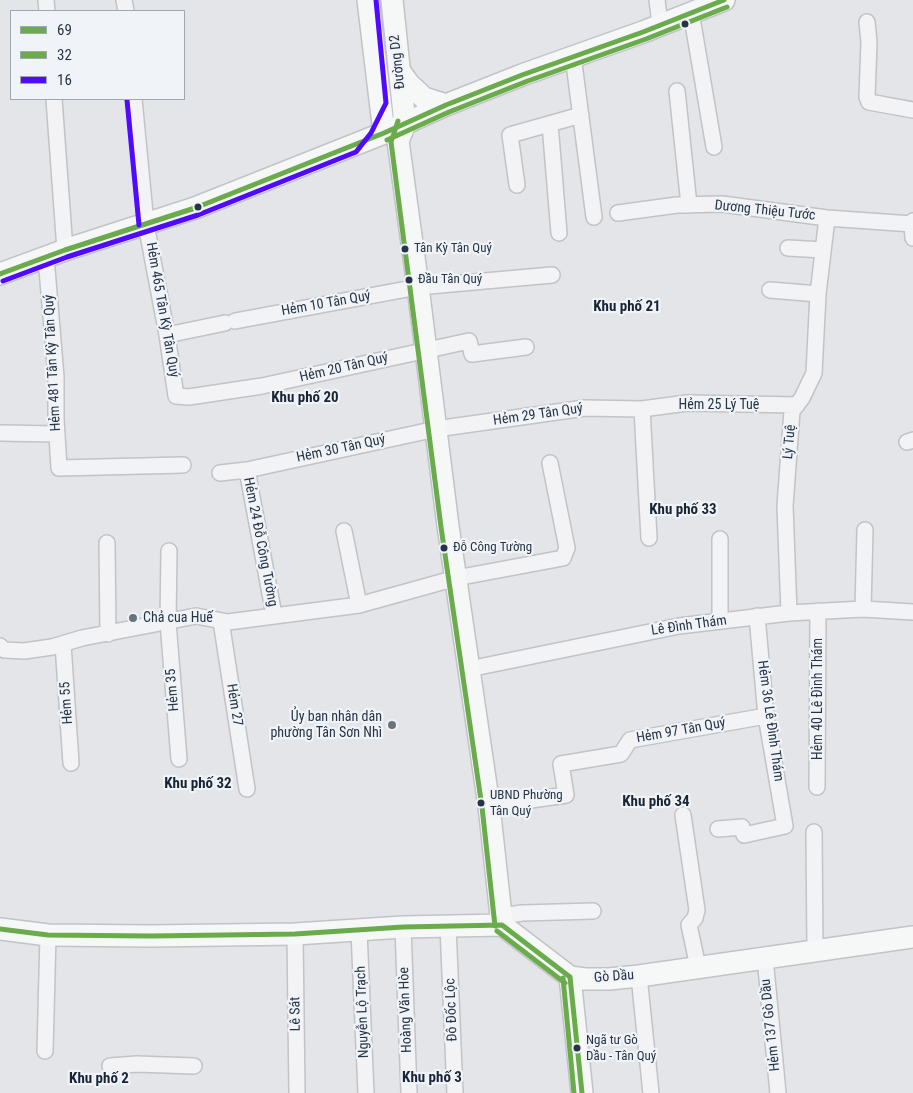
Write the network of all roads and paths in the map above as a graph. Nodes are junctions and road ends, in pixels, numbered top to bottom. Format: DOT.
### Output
graph roads {
  1 [pos="368,0"];
  2 [pos="392,0"];
  3 [pos="657,0"];
  4 [pos="724,0"];
  5 [pos="691,12"];
  6 [pos="867,22"];
  7 [pos="660,24"];
  8 [pos="573,56"];
  9 [pos="399,70"];
  10 [pos="677,91"];
  11 [pos="54,100"];
  12 [pos="134,100"];
  13 [pos="378,102"];
  14 [pos="446,105"];
  15 [pos="913,110"];
  16 [pos="581,115"];
  17 [pos="550,124"];
  18 [pos="395,133"];
  19 [pos="351,146"];
  20 [pos="714,147"];
  21 [pos="517,186"];
  22 [pos="689,205"];
  23 [pos="618,213"];
  24 [pos="594,217"];
  25 [pos="827,218"];
  26 [pos="146,224"];
  27 [pos="913,228"];
  28 [pos="559,233"];
  29 [pos="788,248"];
  30 [pos="823,250"];
  31 [pos="56,253"];
  32 [pos="0,274"];
  33 [pos="552,275"];
  34 [pos="418,287"];
  35 [pos="770,290"];
  36 [pos="818,294"];
  37 [pos="167,335"];
  38 [pos="526,348"];
  39 [pos="426,350"];
  40 [pos="176,396"];
  41 [pos="797,405"];
  42 [pos="642,408"];
  43 [pos="436,429"];
  44 [pos="0,433"];
  45 [pos="57,434"];
  46 [pos="550,462"];
  47 [pos="183,465"];
  48 [pos="246,470"];
  49 [pos="220,473"];
  50 [pos="865,530"];
  51 [pos="344,531"];
  52 [pos="649,538"];
  53 [pos="720,538"];
  54 [pos="107,543"];
  55 [pos="169,551"];
  56 [pos="456,578"];
  57 [pos="359,605"];
  58 [pos="863,609"];
  59 [pos="818,611"];
  60 [pos="913,612"];
  61 [pos="789,613"];
  62 [pos="274,615"];
  63 [pos="757,616"];
  64 [pos="221,621"];
  65 [pos="720,621"];
  66 [pos="168,622"];
  67 [pos="108,634"];
  68 [pos="63,644"];
  69 [pos="1,649"];
  70 [pos="469,669"];
  71 [pos="766,716"];
  72 [pos="179,759"];
  73 [pos="71,762"];
  74 [pos="817,787"];
  75 [pos="247,789"];
  76 [pos="489,806"];
  77 [pos="683,815"];
  78 [pos="718,829"];
  79 [pos="814,832"];
  80 [pos="593,911"];
  81 [pos="501,921"];
  82 [pos="448,926"];
  83 [pos="403,927"];
  84 [pos="0,929"];
  85 [pos="359,931"];
  86 [pos="295,934"];
  87 [pos="48,935"];
  88 [pos="913,937"];
  89 [pos="815,951"];
  90 [pos="765,958"];
  91 [pos="698,967"];
  92 [pos="640,976"];
  93 [pos="570,977"];
  94 [pos="45,1051"];
  95 [pos="110,1066"];
  96 [pos="194,1066"];
  97 [pos="297,1093"];
  98 [pos="366,1093"];
  99 [pos="409,1093"];
  100 [pos="455,1093"];
  101 [pos="582,1093"];
  102 [pos="651,1093"];
  103 [pos="778,1093"];
  1 -- 13 [label="street, Đường D2"];
  2 -- 9 [label="street, Đường D2"];
  3 -- 7 [label="street"];
  4 -- 5 [label="street"];
  5 -- 7 [label="street"];
  5 -- 20 [label="street"];
  6 -- 15 [label="street"];
  7 -- 8 [label="street"];
  8 -- 14 [label="street"];
  8 -- 16 [label="street"];
  9 -- 14 [label="street"];
  9 -- 18 [label="street, Đường D2"];
  10 -- 22 [label="street"];
  11 -- 31 [label="street, Hẻm 481 Tân Kỳ Tân Quý"];
  12 -- 26 [label="street, Hẻm 465 Tân Kỳ Tân Quý"];
  13 -- 18 [label="street, Đường D2"];
  13 -- 19 [label="street"];
  14 -- 18 [label="street"];
  16 -- 17 [label="street"];
  16 -- 24 [label="street"];
  17 -- 21 [label="street"];
  17 -- 28 [label="street"];
  18 -- 19 [label="street"];
  18 -- 34 [label="street"];
  19 -- 26 [label="street"];
  22 -- 23 [label="street, Dương Thiệu Tước"];
  22 -- 25 [label="street, Dương Thiệu Tước"];
  25 -- 27 [label="street, Dương Thiệu Tước"];
  25 -- 30 [label="street, Lý Tuệ"];
  26 -- 31 [label="street"];
  26 -- 37 [label="street, Hẻm 465 Tân Kỳ Tân Quý"];
  29 -- 30 [label="street"];
  30 -- 36 [label="street, Lý Tuệ"];
  31 -- 32 [label="street"];
  31 -- 45 [label="street, Hẻm 481 Tân Kỳ Tân Quý"];
  33 -- 34 [label="street, Hẻm 10 Tân Quý"];
  34 -- 37 [label="street, Hẻm 10 Tân Quý"];
  34 -- 39 [label="street"];
  35 -- 36 [label="street"];
  36 -- 41 [label="street, Lý Tuệ"];
  37 -- 40 [label="street, Hẻm 465 Tân Kỳ Tân Quý"];
  38 -- 39 [label="street, Hẻm 20 Tân Quý"];
  39 -- 40 [label="street, Hẻm 20 Tân Quý"];
  39 -- 43 [label="street"];
  41 -- 42 [label="street, Hẻm 25 Lý Tuệ"];
  41 -- 61 [label="street, Lý Tuệ"];
  42 -- 43 [label="street, Hẻm 29 Tân Quý"];
  42 -- 52 [label="street"];
  43 -- 48 [label="street, Hẻm 30 Tân Quý"];
  43 -- 56 [label="street"];
  44 -- 45 [label="street"];
  45 -- 47 [label="street, Hẻm 481 Tân Kỳ Tân Quý"];
  46 -- 56 [label="street"];
  48 -- 49 [label="street, Hẻm 30 Tân Quý"];
  48 -- 62 [label="street, Hẻm 24 Đỗ Công Tường"];
  50 -- 58 [label="street"];
  51 -- 57 [label="street"];
  53 -- 65 [label="street"];
  54 -- 67 [label="street"];
  55 -- 66 [label="street, Hẻm 35"];
  56 -- 57 [label="street"];
  56 -- 70 [label="street"];
  57 -- 62 [label="street"];
  58 -- 59 [label="street, Lê Đình Thám"];
  58 -- 60 [label="street, Lê Đình Thám"];
  59 -- 61 [label="street, Lê Đình Thám"];
  59 -- 74 [label="street, Hẻm 40 Lê Đình Thám"];
  61 -- 63 [label="street, Lê Đình Thám"];
  62 -- 64 [label="street"];
  63 -- 65 [label="street, Lê Đình Thám"];
  63 -- 71 [label="street, Hẻm 36 Lê Đình Thám"];
  64 -- 66 [label="street"];
  64 -- 75 [label="street, Hẻm 27"];
  65 -- 70 [label="street, Lê Đình Thám"];
  66 -- 67 [label="street"];
  66 -- 72 [label="street, Hẻm 35"];
  67 -- 68 [label="street"];
  68 -- 69 [label="street"];
  68 -- 73 [label="street, Hẻm 55"];
  70 -- 76 [label="street"];
  71 -- 76 [label="street, Hẻm 97 Tân Quý"];
  71 -- 78 [label="street, Hẻm 36 Lê Đình Thám"];
  76 -- 81 [label="street"];
  77 -- 91 [label="street"];
  79 -- 89 [label="street"];
  80 -- 81 [label="street"];
  81 -- 82 [label="street"];
  81 -- 93 [label="street"];
  82 -- 83 [label="street"];
  82 -- 100 [label="street, Đô Đốc Lộc"];
  83 -- 85 [label="street"];
  83 -- 99 [label="street, Hoàng Văn Hòe"];
  84 -- 87 [label="street"];
  85 -- 86 [label="street"];
  85 -- 98 [label="street, Nguyễn Lộ Trạch"];
  86 -- 87 [label="street"];
  86 -- 97 [label="street, Lê Sát"];
  87 -- 94 [label="street"];
  88 -- 89 [label="street, Gò Dầu"];
  89 -- 90 [label="street, Gò Dầu"];
  90 -- 91 [label="street, Gò Dầu"];
  90 -- 103 [label="street, Hẻm 137 Gò Dầu"];
  91 -- 92 [label="street, Gò Dầu"];
  92 -- 93 [label="street, Gò Dầu"];
  92 -- 102 [label="street"];
  93 -- 101 [label="street"];
  95 -- 96 [label="street"];
}
